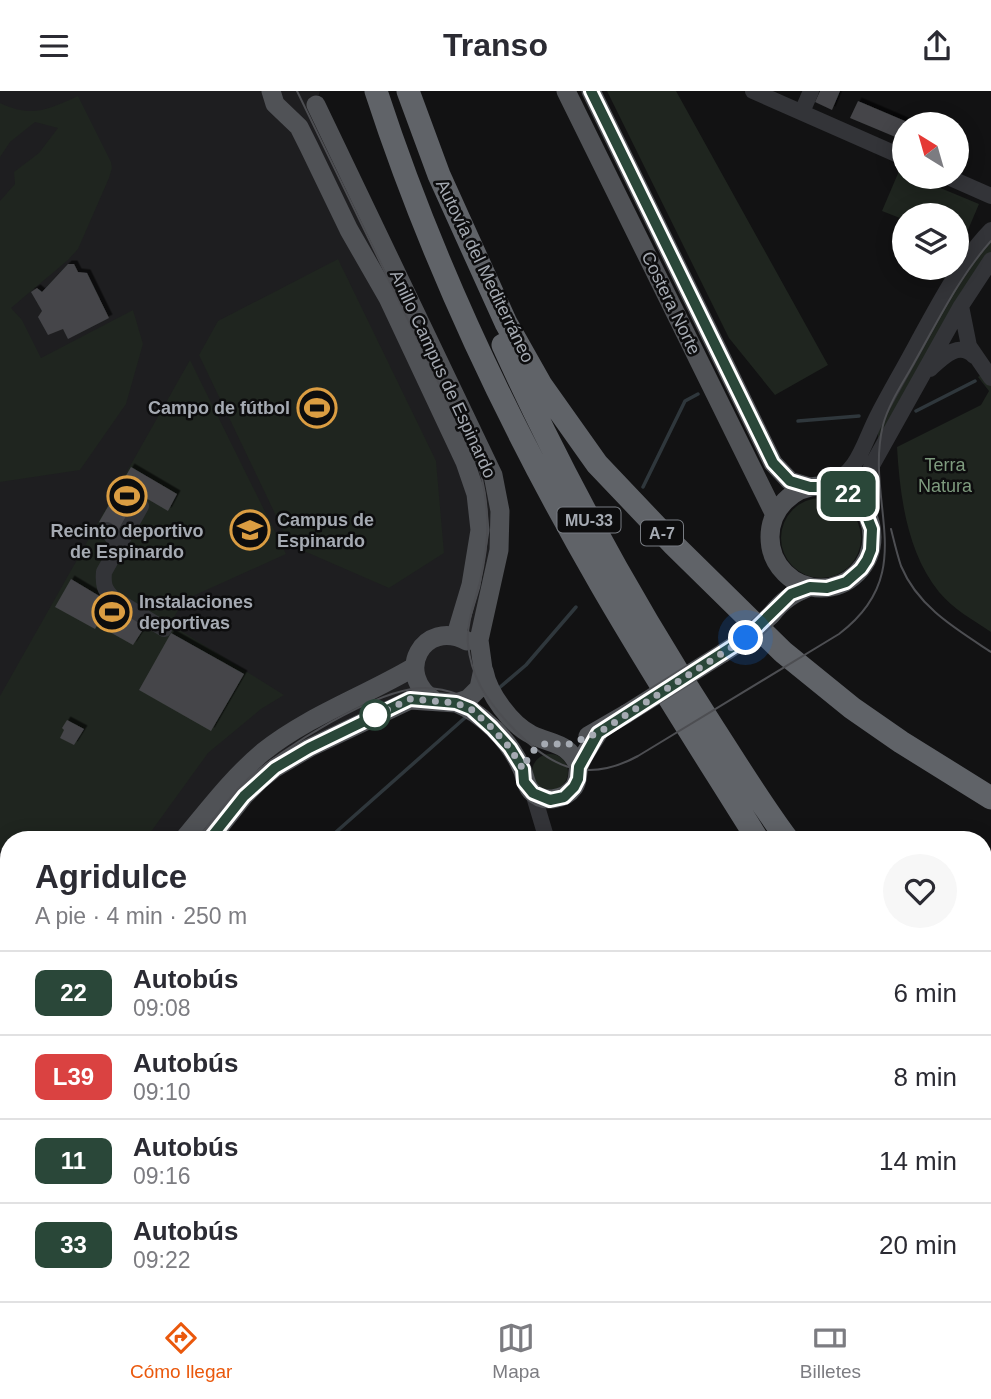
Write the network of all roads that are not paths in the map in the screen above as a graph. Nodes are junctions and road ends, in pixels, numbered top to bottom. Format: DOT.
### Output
graph roads {
  1 [pos="271,91"];
  2 [pos="376,91"];
  3 [pos="408,91"];
  4 [pos="566,91"];
  5 [pos="591,91"];
  6 [pos="753,91"];
  7 [pos="811,91"];
  8 [pos="318,98"];
  9 [pos="802,112"];
  10 [pos="287,114"];
  11 [pos="892,152"];
  12 [pos="439,175"];
  13 [pos="970,187"];
  14 [pos="991,196"];
  15 [pos="991,230"];
  16 [pos="991,260"];
  17 [pos="961,306"];
  18 [pos="974,356"];
  19 [pos="922,376"];
  20 [pos="991,378"];
  21 [pos="819,487"];
  22 [pos="141,506"];
  23 [pos="864,509"];
  24 [pos="775,515"];
  25 [pos="107,530"];
  26 [pos="119,545"];
  27 [pos="778,566"];
  28 [pos="810,587"];
  29 [pos="777,608"];
  30 [pos="164,629"];
  31 [pos="456,635"];
  32 [pos="482,663"];
  33 [pos="414,667"];
  34 [pos="435,701"];
  35 [pos="456,703"];
  36 [pos="598,733"];
  37 [pos="560,745"];
  38 [pos="579,767"];
  39 [pos="523,769"];
  40 [pos="533,793"];
  41 [pos="564,797"];
  42 [pos="991,798"];
  43 [pos="190,831"];
  44 [pos="216,831"];
  45 [pos="545,831"];
  46 [pos="548,831"];
  47 [pos="752,831"];
  48 [pos="782,831"];
  1 -- 10 [label="main road, Anillo Campus de Espinardo"];
  2 -- 47 [label="highway, Autovía del Mediterráneo"];
  3 -- 12 [label="highway, Autovía del Mediterráneo / A-7"];
  4 -- 24 [label="main road, Costera Norte"];
  5 -- 21 [label="main road, Costera Norte"];
  6 -- 9 [label="street"];
  7 -- 9 [label="street"];
  8 -- 10 [label="main road, Anillo Campus de Espinardo"];
  8 -- 32 [label="main road, Anillo Campus de Espinardo"];
  9 -- 11 [label="street"];
  10 -- 31 [label="main road, Anillo Campus de Espinardo"];
  12 -- 42 [label="highway, Autovía del Mediterráneo / A-7"];
  12 -- 48 [label="highway, MU-33"];
  13 -- 14 [label="street"];
  15 -- 21 [label="street"];
  16 -- 17 [label="street"];
  17 -- 18 [label="street"];
  17 -- 19 [label="street"];
  18 -- 19 [label="street"];
  18 -- 20 [label="street"];
  19 -- 23 [label="street"];
  21 -- 23 [label="main road, Costera Norte"];
  21 -- 24 [label="main road"];
  22 -- 26 [label="street"];
  23 -- 28 [label="main road"];
  24 -- 27 [label="main road"];
  25 -- 26 [label="street"];
  26 -- 30 [label="street"];
  27 -- 28 [label="main road"];
  27 -- 29 [label="main road"];
  28 -- 29 [label="main road"];
  29 -- 36 [label="main road, bridge"];
  31 -- 32 [label="main road"];
  31 -- 33 [label="main road"];
  32 -- 35 [label="main road, Anillo Campus de Espinardo"];
  32 -- 37 [label="main road"];
  33 -- 34 [label="main road"];
  33 -- 43 [label="main road"];
  34 -- 35 [label="main road"];
  34 -- 44 [label="main road"];
  35 -- 39 [label="main road"];
  36 -- 37 [label="main road"];
  36 -- 38 [label="main road"];
  37 -- 38 [label="main road"];
  37 -- 39 [label="main road"];
  38 -- 41 [label="main road"];
  39 -- 40 [label="main road"];
  40 -- 41 [label="main road"];
  40 -- 45 [label="street"];
  41 -- 46 [label="street"];
}
